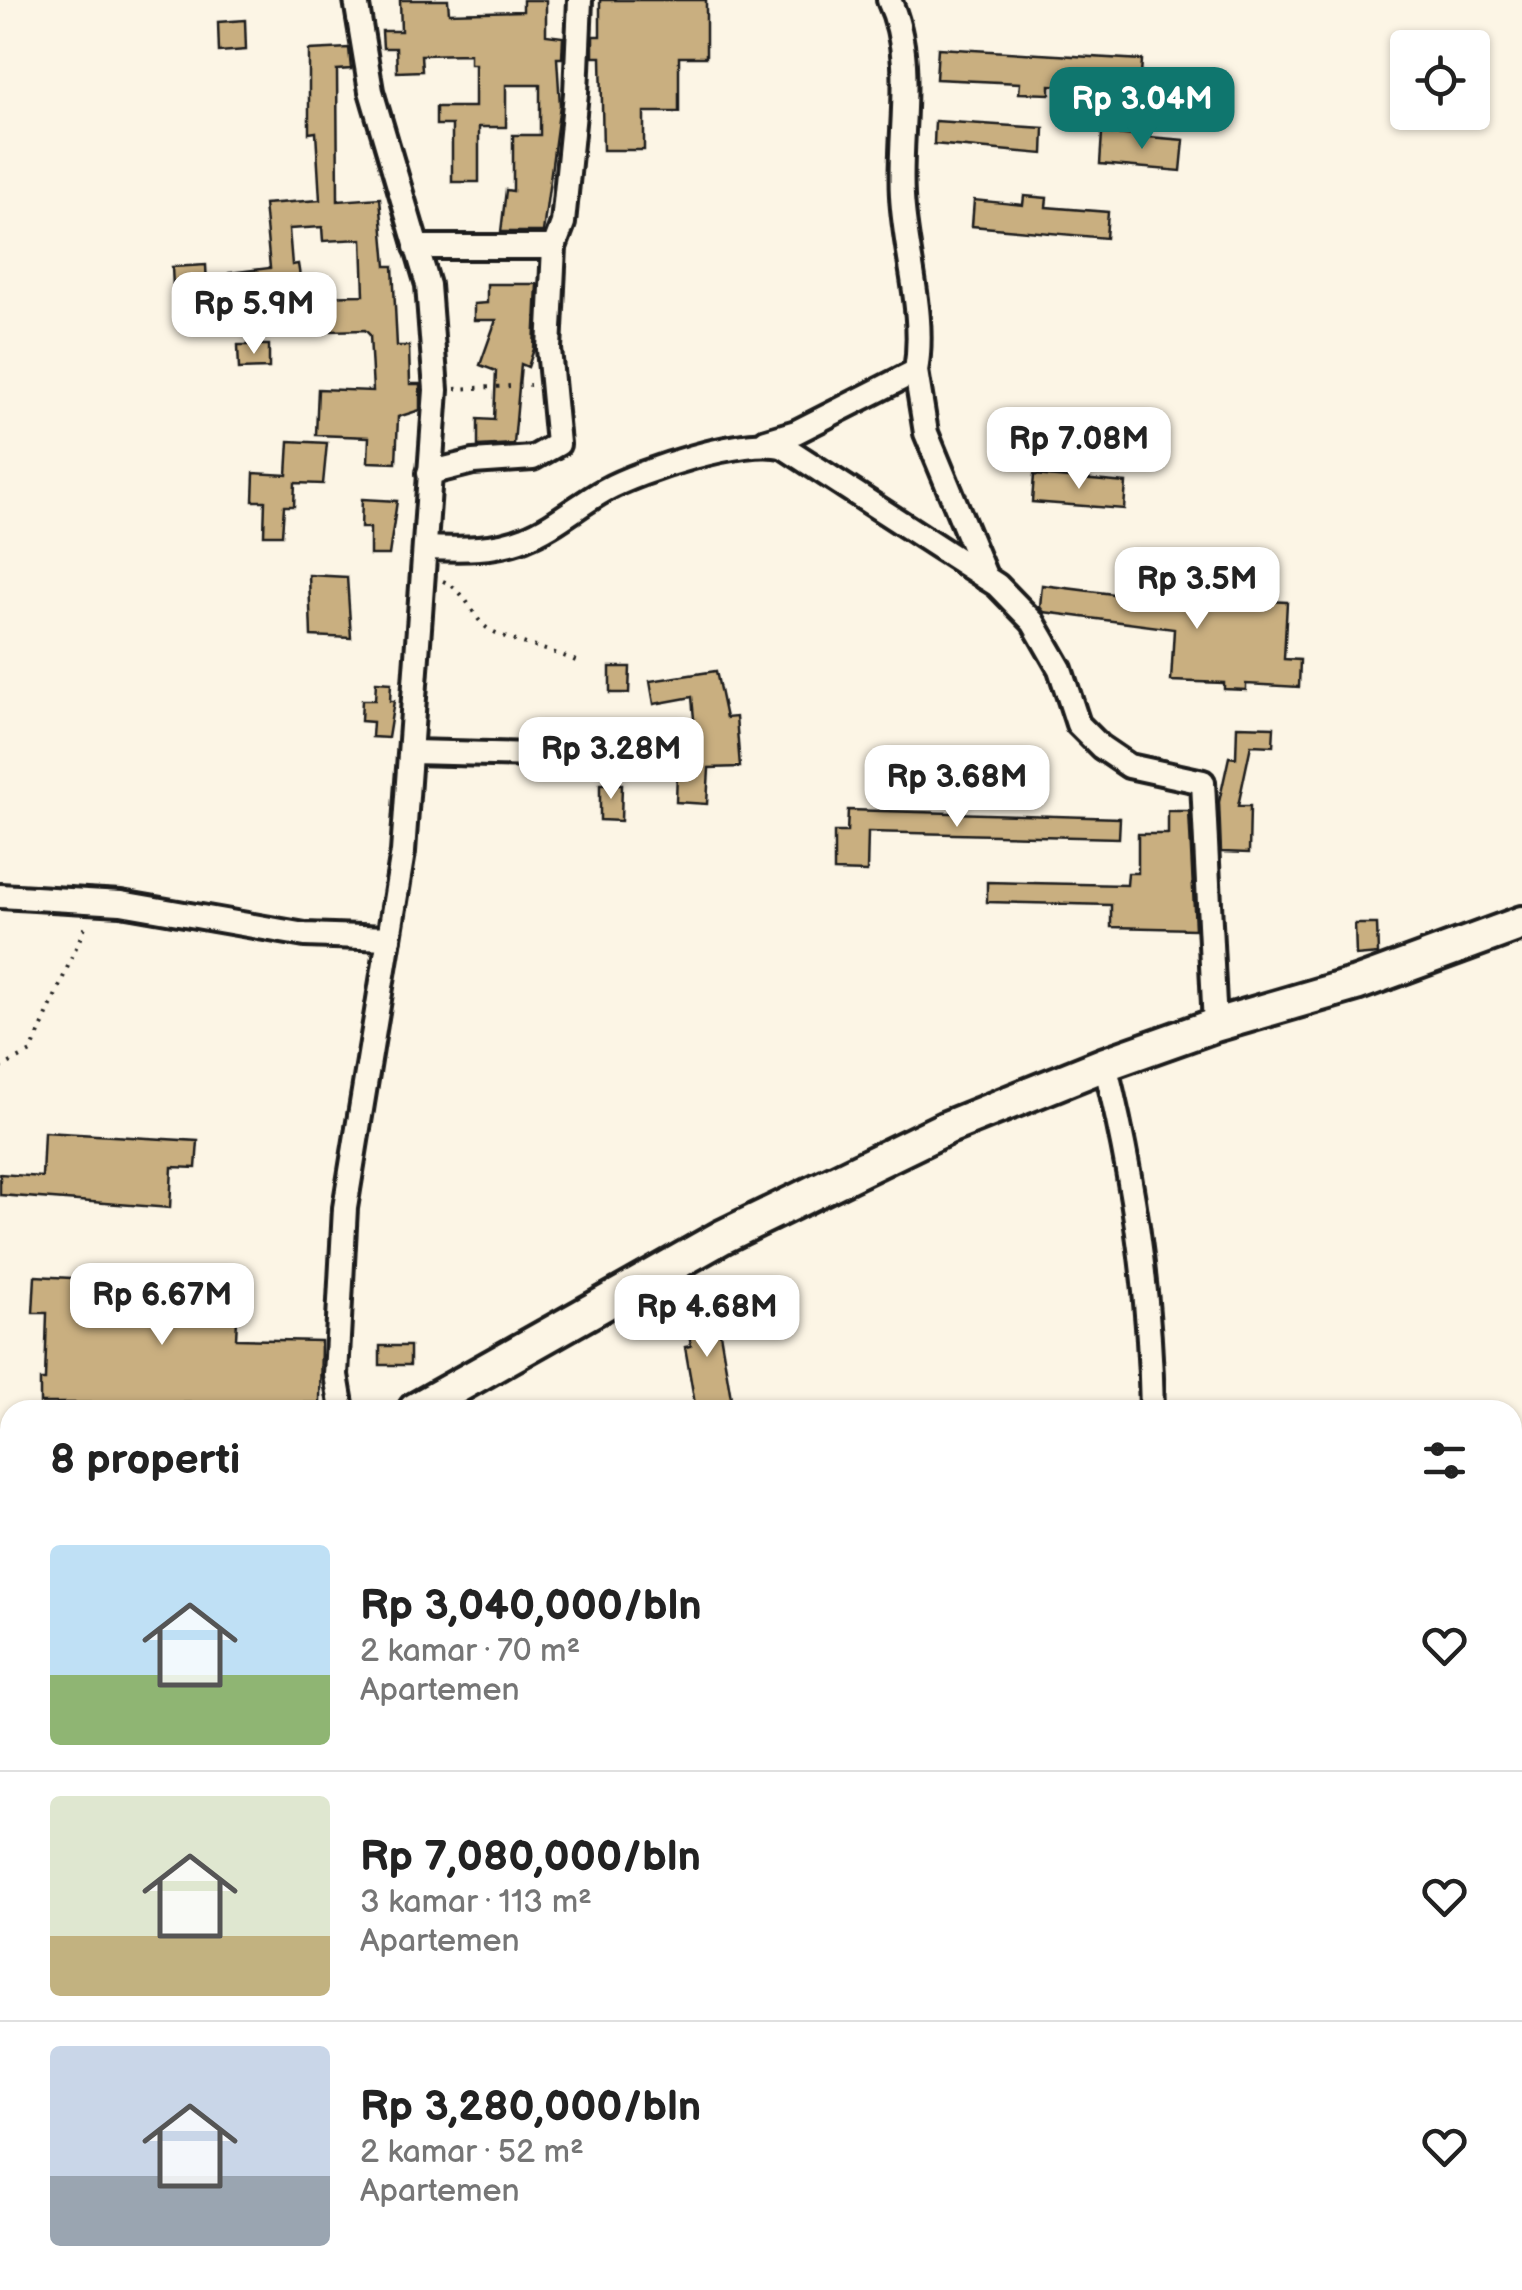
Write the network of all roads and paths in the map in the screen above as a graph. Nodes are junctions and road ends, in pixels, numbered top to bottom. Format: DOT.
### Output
graph roads {
  1 [pos="356,0"];
  2 [pos="580,0"];
  3 [pos="890,0"];
  4 [pos="416,247"];
  5 [pos="554,248"];
  6 [pos="916,371"];
  7 [pos="555,383"];
  8 [pos="436,390"];
  9 [pos="766,441"];
  10 [pos="430,473"];
  11 [pos="425,548"];
  12 [pos="424,576"];
  13 [pos="986,578"];
  14 [pos="582,664"];
  15 [pos="638,749"];
  16 [pos="411,752"];
  17 [pos="0,896"];
  18 [pos="100,901"];
  19 [pos="1522,923"];
  20 [pos="389,938"];
  21 [pos="1215,1025"];
  22 [pos="1106,1064"];
  23 [pos="0,1068"];
  24 [pos="340,1400"];
  25 [pos="434,1400"];
  26 [pos="1151,1400"];
  1 -- 4 [label="street"];
  2 -- 5 [label="street"];
  3 -- 6 [label="street"];
  4 -- 5 [label="street"];
  4 -- 8 [label="street"];
  5 -- 7 [label="street"];
  6 -- 9 [label="street"];
  6 -- 13 [label="street"];
  7 -- 8 [label="path"];
  7 -- 10 [label="street"];
  8 -- 10 [label="street"];
  9 -- 11 [label="street"];
  9 -- 13 [label="street"];
  10 -- 11 [label="street"];
  11 -- 12 [label="street"];
  12 -- 14 [label="path"];
  12 -- 16 [label="street"];
  13 -- 21 [label="street"];
  15 -- 16 [label="street"];
  16 -- 20 [label="street"];
  17 -- 18 [label="street"];
  18 -- 20 [label="street"];
  18 -- 23 [label="path"];
  19 -- 21 [label="street"];
  20 -- 24 [label="street"];
  21 -- 22 [label="street"];
  22 -- 25 [label="street"];
  22 -- 26 [label="street"];
}
